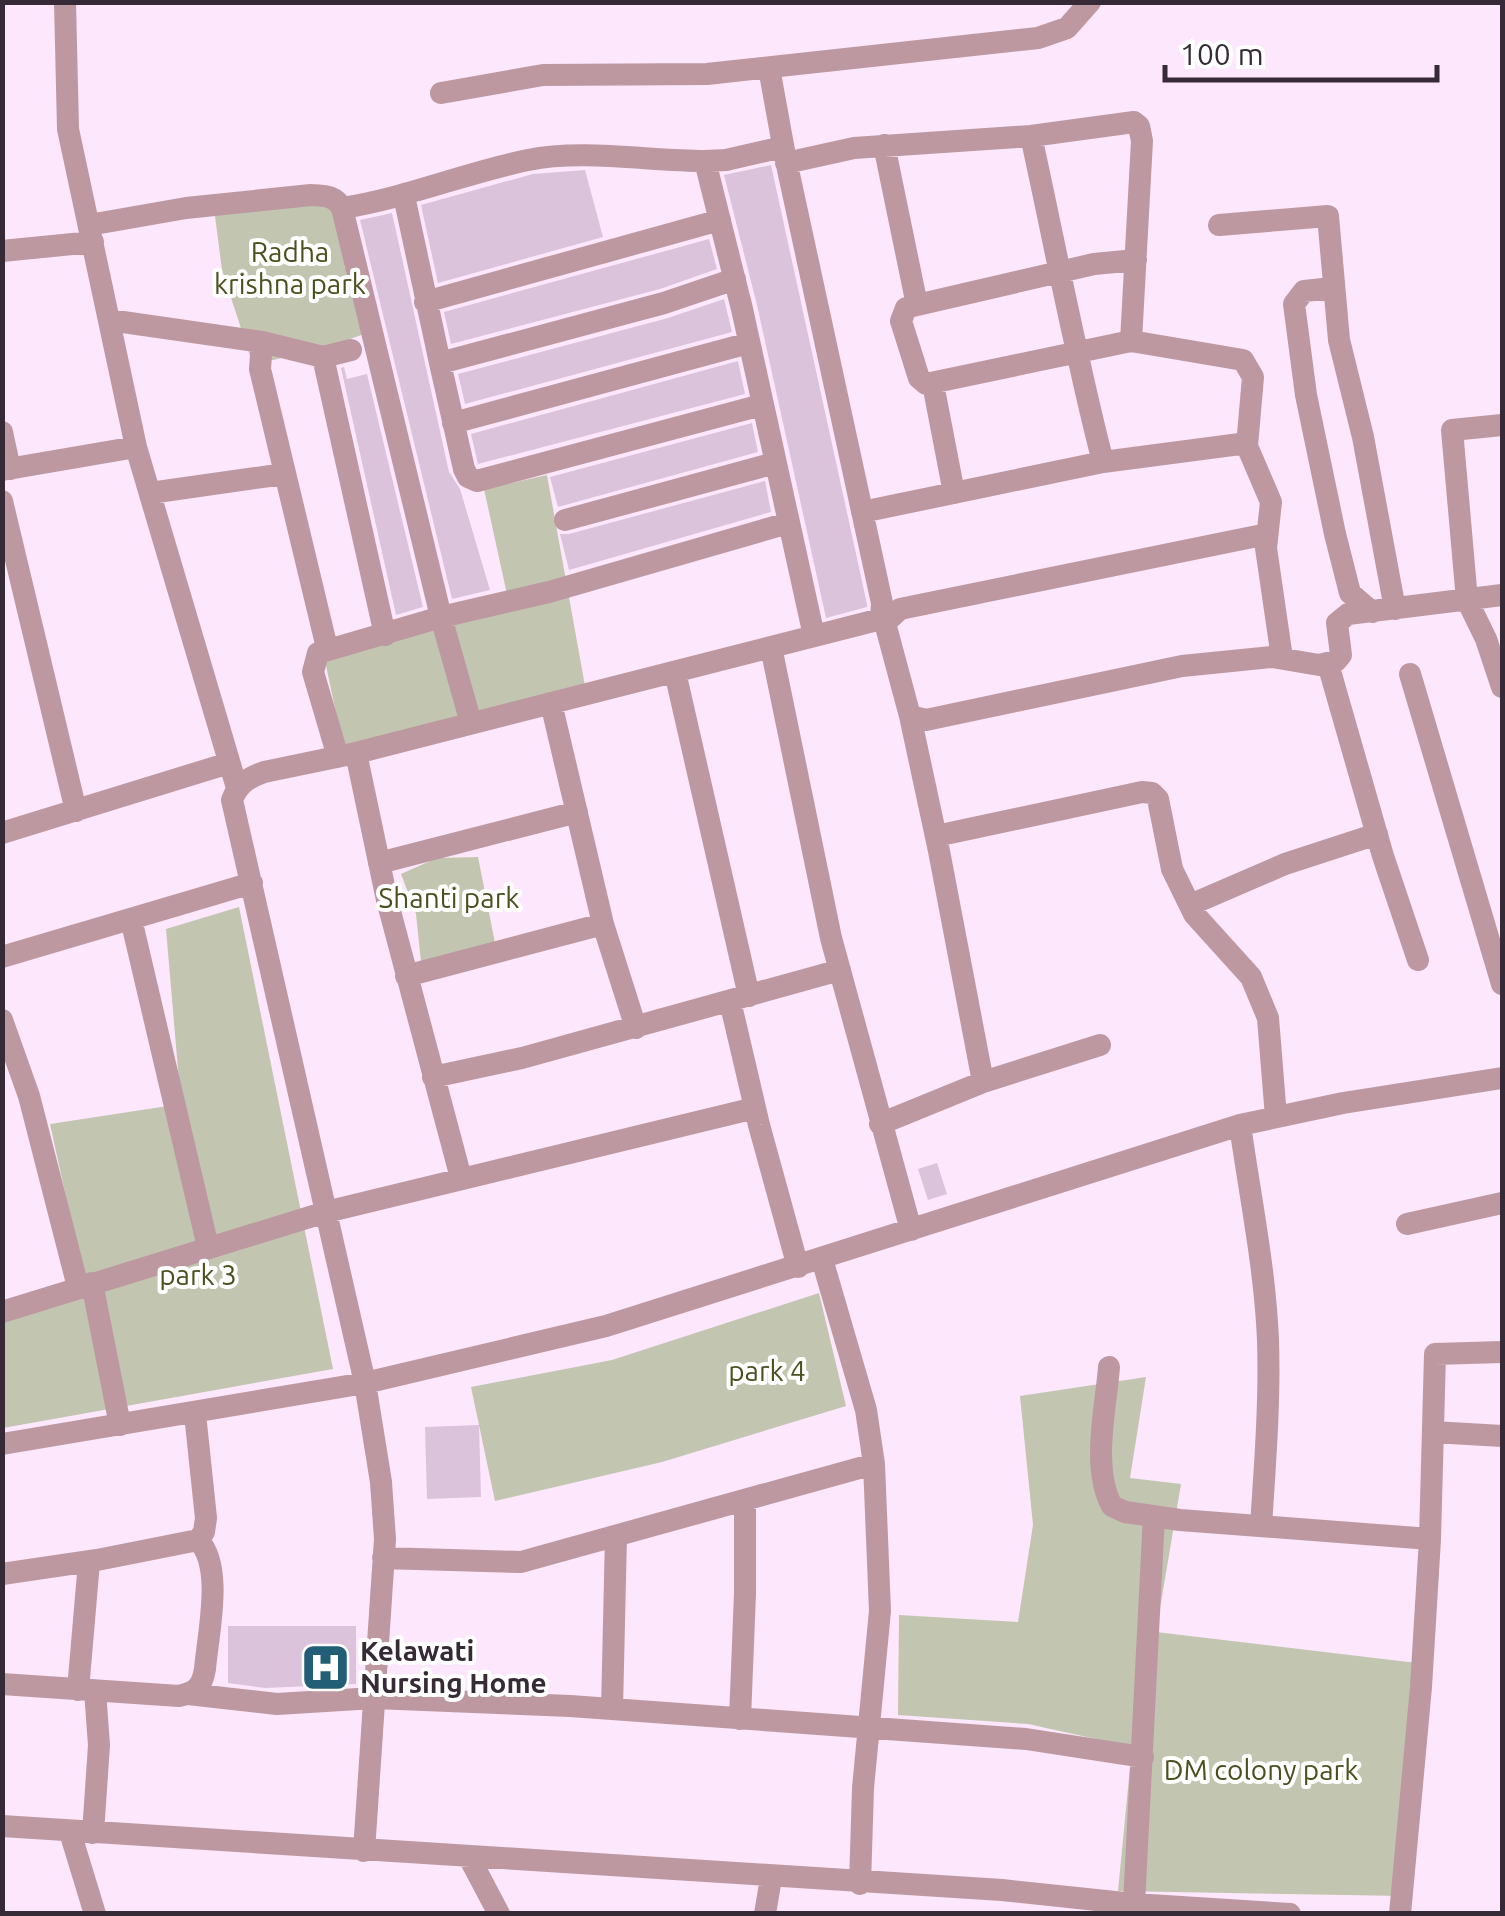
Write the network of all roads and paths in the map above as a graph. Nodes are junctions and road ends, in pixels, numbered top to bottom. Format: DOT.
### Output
graph roads {
  1 [pos="65,2"];
  2 [pos="1090,2"];
  3 [pos="769,68"];
  4 [pos="441,93"];
  5 [pos="1030,136"];
  6 [pos="884,145"];
  7 [pos="785,155"];
  8 [pos="704,161"];
  9 [pos="404,196"];
  10 [pos="342,208"];
  11 [pos="720,220"];
  12 [pos="1219,225"];
  13 [pos="91,234"];
  14 [pos="2,251"];
  15 [pos="1136,260"];
  16 [pos="1062,272"];
  17 [pos="734,279"];
  18 [pos="1333,288"];
  19 [pos="425,302"];
  20 [pos="917,305"];
  21 [pos="109,320"];
  22 [pos="1131,341"];
  23 [pos="262,342"];
  24 [pos="750,343"];
  25 [pos="351,350"];
  26 [pos="1074,354"];
  27 [pos="323,356"];
  28 [pos="440,363"];
  29 [pos="933,384"];
  30 [pos="762,405"];
  31 [pos="453,424"];
  32 [pos="1502,425"];
  33 [pos="2,432"];
  34 [pos="1247,446"];
  35 [pos="136,447"];
  36 [pos="1103,462"];
  37 [pos="775,463"];
  38 [pos="6,470"];
  39 [pos="284,474"];
  40 [pos="150,493"];
  41 [pos="954,493"];
  42 [pos="2,501"];
  43 [pos="862,512"];
  44 [pos="565,520"];
  45 [pos="788,524"];
  46 [pos="1268,534"];
  47 [pos="13,586"];
  48 [pos="1502,595"];
  49 [pos="1467,600"];
  50 [pos="1383,610"];
  51 [pos="441,617"];
  52 [pos="883,622"];
  53 [pos="385,634"];
  54 [pos="814,636"];
  55 [pos="771,647"];
  56 [pos="327,648"];
  57 [pos="1282,658"];
  58 [pos="1328,664"];
  59 [pos="674,672"];
  60 [pos="1410,674"];
  61 [pos="1502,687"];
  62 [pos="551,703"];
  63 [pos="910,716"];
  64 [pos="471,724"];
  65 [pos="347,755"];
  66 [pos="228,763"];
  67 [pos="236,788"];
  68 [pos="76,810"];
  69 [pos="576,812"];
  70 [pos="2,833"];
  71 [pos="1377,834"];
  72 [pos="936,836"];
  73 [pos="379,862"];
  74 [pos="252,883"];
  75 [pos="1190,905"];
  76 [pos="131,919"];
  77 [pos="603,924"];
  78 [pos="1498,950"];
  79 [pos="2,956"];
  80 [pos="1418,960"];
  81 [pos="840,970"];
  82 [pos="406,976"];
  83 [pos="1502,984"];
  84 [pos="739,999"];
  85 [pos="2,1020"];
  86 [pos="636,1028"];
  87 [pos="1100,1045"];
  88 [pos="433,1077"];
  89 [pos="984,1082"];
  90 [pos="1501,1085"];
  91 [pos="755,1108"];
  92 [pos="1276,1117"];
  93 [pos="880,1124"];
  94 [pos="1240,1124"];
  95 [pos="461,1178"];
  96 [pos="1502,1203"];
  97 [pos="326,1212"];
  98 [pos="1407,1224"];
  99 [pos="911,1230"];
  100 [pos="208,1247"];
  101 [pos="822,1259"];
  102 [pos="798,1267"];
  103 [pos="85,1285"];
  104 [pos="2,1312"];
  105 [pos="1502,1352"];
  106 [pos="1109,1367"];
  107 [pos="365,1382"];
  108 [pos="195,1414"];
  109 [pos="120,1425"];
  110 [pos="1433,1432"];
  111 [pos="1502,1436"];
  112 [pos="2,1444"];
  113 [pos="874,1464"];
  114 [pos="745,1501"];
  115 [pos="1154,1516"];
  116 [pos="1261,1526"];
  117 [pos="616,1536"];
  118 [pos="1430,1539"];
  119 [pos="198,1540"];
  120 [pos="383,1558"];
  121 [pos="89,1562"];
  122 [pos="2,1574"];
  123 [pos="2,1684"];
  124 [pos="86,1690"];
  125 [pos="188,1694"];
  126 [pos="374,1698"];
  127 [pos="612,1709"];
  128 [pos="740,1718"];
  129 [pos="870,1727"];
  130 [pos="1143,1757"];
  131 [pos="2,1826"];
  132 [pos="81,1833"];
  133 [pos="364,1851"];
  134 [pos="470,1858"];
  135 [pos="771,1878"];
  136 [pos="860,1884"];
  137 [pos="1002,1890"];
  138 [pos="1134,1904"];
  139 [pos="94,1914"];
  140 [pos="499,1914"];
  141 [pos="765,1914"];
  142 [pos="1010,1914"];
  143 [pos="1290,1914"];
  144 [pos="1400,1914"];
  1 -- 13 [label="street"];
  2 -- 3 [label="street"];
  3 -- 4 [label="street"];
  3 -- 7 [label="street"];
  5 -- 6 [label="street"];
  5 -- 15 [label="street"];
  5 -- 16 [label="street"];
  6 -- 7 [label="street"];
  6 -- 20 [label="street"];
  7 -- 8 [label="street"];
  7 -- 43 [label="street"];
  8 -- 9 [label="street"];
  8 -- 11 [label="street"];
  9 -- 10 [label="street"];
  9 -- 19 [label="street"];
  10 -- 13 [label="street"];
  10 -- 51 [label="street"];
  11 -- 17 [label="street"];
  11 -- 19 [label="street"];
  12 -- 18 [label="street"];
  13 -- 14 [label="street"];
  13 -- 21 [label="street"];
  15 -- 16 [label="street"];
  15 -- 22 [label="street"];
  16 -- 20 [label="street"];
  16 -- 26 [label="street"];
  17 -- 24 [label="street"];
  17 -- 28 [label="street"];
  18 -- 50 [label="street"];
  18 -- 50 [label="street"];
  19 -- 28 [label="street"];
  20 -- 29 [label="street"];
  21 -- 23 [label="street"];
  21 -- 35 [label="street"];
  22 -- 26 [label="street"];
  22 -- 34 [label="street"];
  23 -- 27 [label="street"];
  23 -- 39 [label="street"];
  24 -- 30 [label="street"];
  24 -- 31 [label="street"];
  25 -- 27 [label="street"];
  26 -- 29 [label="street"];
  26 -- 36 [label="street"];
  27 -- 53 [label="street"];
  28 -- 31 [label="street"];
  29 -- 41 [label="street"];
  30 -- 31 [label="street"];
  30 -- 37 [label="street"];
  32 -- 49 [label="street"];
  33 -- 38 [label="street"];
  34 -- 36 [label="street"];
  34 -- 46 [label="street"];
  35 -- 38 [label="street"];
  35 -- 40 [label="street"];
  36 -- 41 [label="street"];
  37 -- 44 [label="street"];
  37 -- 45 [label="street"];
  39 -- 40 [label="street"];
  39 -- 56 [label="street"];
  40 -- 66 [label="street"];
  41 -- 43 [label="street"];
  42 -- 47 [label="street"];
  43 -- 52 [label="street"];
  45 -- 51 [label="street"];
  45 -- 54 [label="street"];
  46 -- 52 [label="street"];
  46 -- 57 [label="street"];
  47 -- 68 [label="street"];
  48 -- 49 [label="street"];
  49 -- 50 [label="street"];
  49 -- 61 [label="street"];
  50 -- 58 [label="street"];
  51 -- 53 [label="street"];
  51 -- 64 [label="street"];
  52 -- 54 [label="street"];
  52 -- 63 [label="street"];
  53 -- 56 [label="street"];
  54 -- 55 [label="street"];
  55 -- 59 [label="street"];
  55 -- 81 [label="street"];
  56 -- 65 [label="street"];
  57 -- 58 [label="street"];
  57 -- 63 [label="street"];
  58 -- 71 [label="street"];
  59 -- 62 [label="street"];
  59 -- 84 [label="street"];
  60 -- 78 [label="street"];
  62 -- 64 [label="street"];
  62 -- 69 [label="street"];
  63 -- 72 [label="street"];
  64 -- 65 [label="street"];
  65 -- 67 [label="street"];
  65 -- 73 [label="street"];
  66 -- 67 [label="street"];
  66 -- 68 [label="street"];
  67 -- 74 [label="street"];
  68 -- 70 [label="street"];
  69 -- 73 [label="street"];
  69 -- 77 [label="street"];
  71 -- 75 [label="street"];
  71 -- 80 [label="street"];
  72 -- 75 [label="street"];
  72 -- 89 [label="street"];
  73 -- 82 [label="street"];
  74 -- 76 [label="street"];
  74 -- 97 [label="street"];
  75 -- 92 [label="street"];
  76 -- 79 [label="street"];
  76 -- 100 [label="street"];
  77 -- 82 [label="street"];
  77 -- 86 [label="street"];
  78 -- 83 [label="street"];
  81 -- 84 [label="street"];
  81 -- 93 [label="street"];
  82 -- 88 [label="street"];
  84 -- 86 [label="street"];
  84 -- 91 [label="street"];
  85 -- 103 [label="street"];
  86 -- 88 [label="street"];
  87 -- 89 [label="street"];
  88 -- 95 [label="street"];
  89 -- 93 [label="street"];
  90 -- 92 [label="street"];
  91 -- 95 [label="street"];
  91 -- 102 [label="street"];
  92 -- 94 [label="street"];
  93 -- 99 [label="street"];
  94 -- 99 [label="street"];
  94 -- 116 [label="street"];
  95 -- 97 [label="street"];
  96 -- 98 [label="street"];
  97 -- 100 [label="street"];
  97 -- 107 [label="street"];
  99 -- 101 [label="street"];
  100 -- 103 [label="street"];
  101 -- 102 [label="street"];
  101 -- 113 [label="street"];
  102 -- 107 [label="street"];
  103 -- 104 [label="street"];
  103 -- 109 [label="street"];
  105 -- 110 [label="street"];
  106 -- 115 [label="street"];
  107 -- 108 [label="street"];
  107 -- 120 [label="street"];
  108 -- 109 [label="street"];
  108 -- 119 [label="street"];
  109 -- 112 [label="street"];
  110 -- 111 [label="street"];
  110 -- 118 [label="street"];
  113 -- 114 [label="street"];
  113 -- 129 [label="street"];
  114 -- 117 [label="street"];
  114 -- 128 [label="street"];
  115 -- 116 [label="street"];
  115 -- 130 [label="street"];
  116 -- 118 [label="street"];
  117 -- 120 [label="street"];
  117 -- 127 [label="street"];
  118 -- 144 [label="street"];
  119 -- 121 [label="street"];
  119 -- 125 [label="street"];
  120 -- 126 [label="street"];
  121 -- 122 [label="street"];
  121 -- 124 [label="street"];
  123 -- 124 [label="street"];
  124 -- 125 [label="street"];
  124 -- 132 [label="street"];
  125 -- 126 [label="street"];
  126 -- 127 [label="street"];
  126 -- 133 [label="street"];
  127 -- 128 [label="street"];
  128 -- 129 [label="street"];
  129 -- 130 [label="street"];
  129 -- 136 [label="street"];
  130 -- 138 [label="street"];
  131 -- 132 [label="street"];
  132 -- 133 [label="street"];
  132 -- 139 [label="street"];
  133 -- 134 [label="street"];
  134 -- 135 [label="street"];
  134 -- 140 [label="street"];
  135 -- 136 [label="street"];
  135 -- 141 [label="street"];
  136 -- 137 [label="street"];
  137 -- 138 [label="street"];
  137 -- 142 [label="street"];
  138 -- 143 [label="street"];
}
